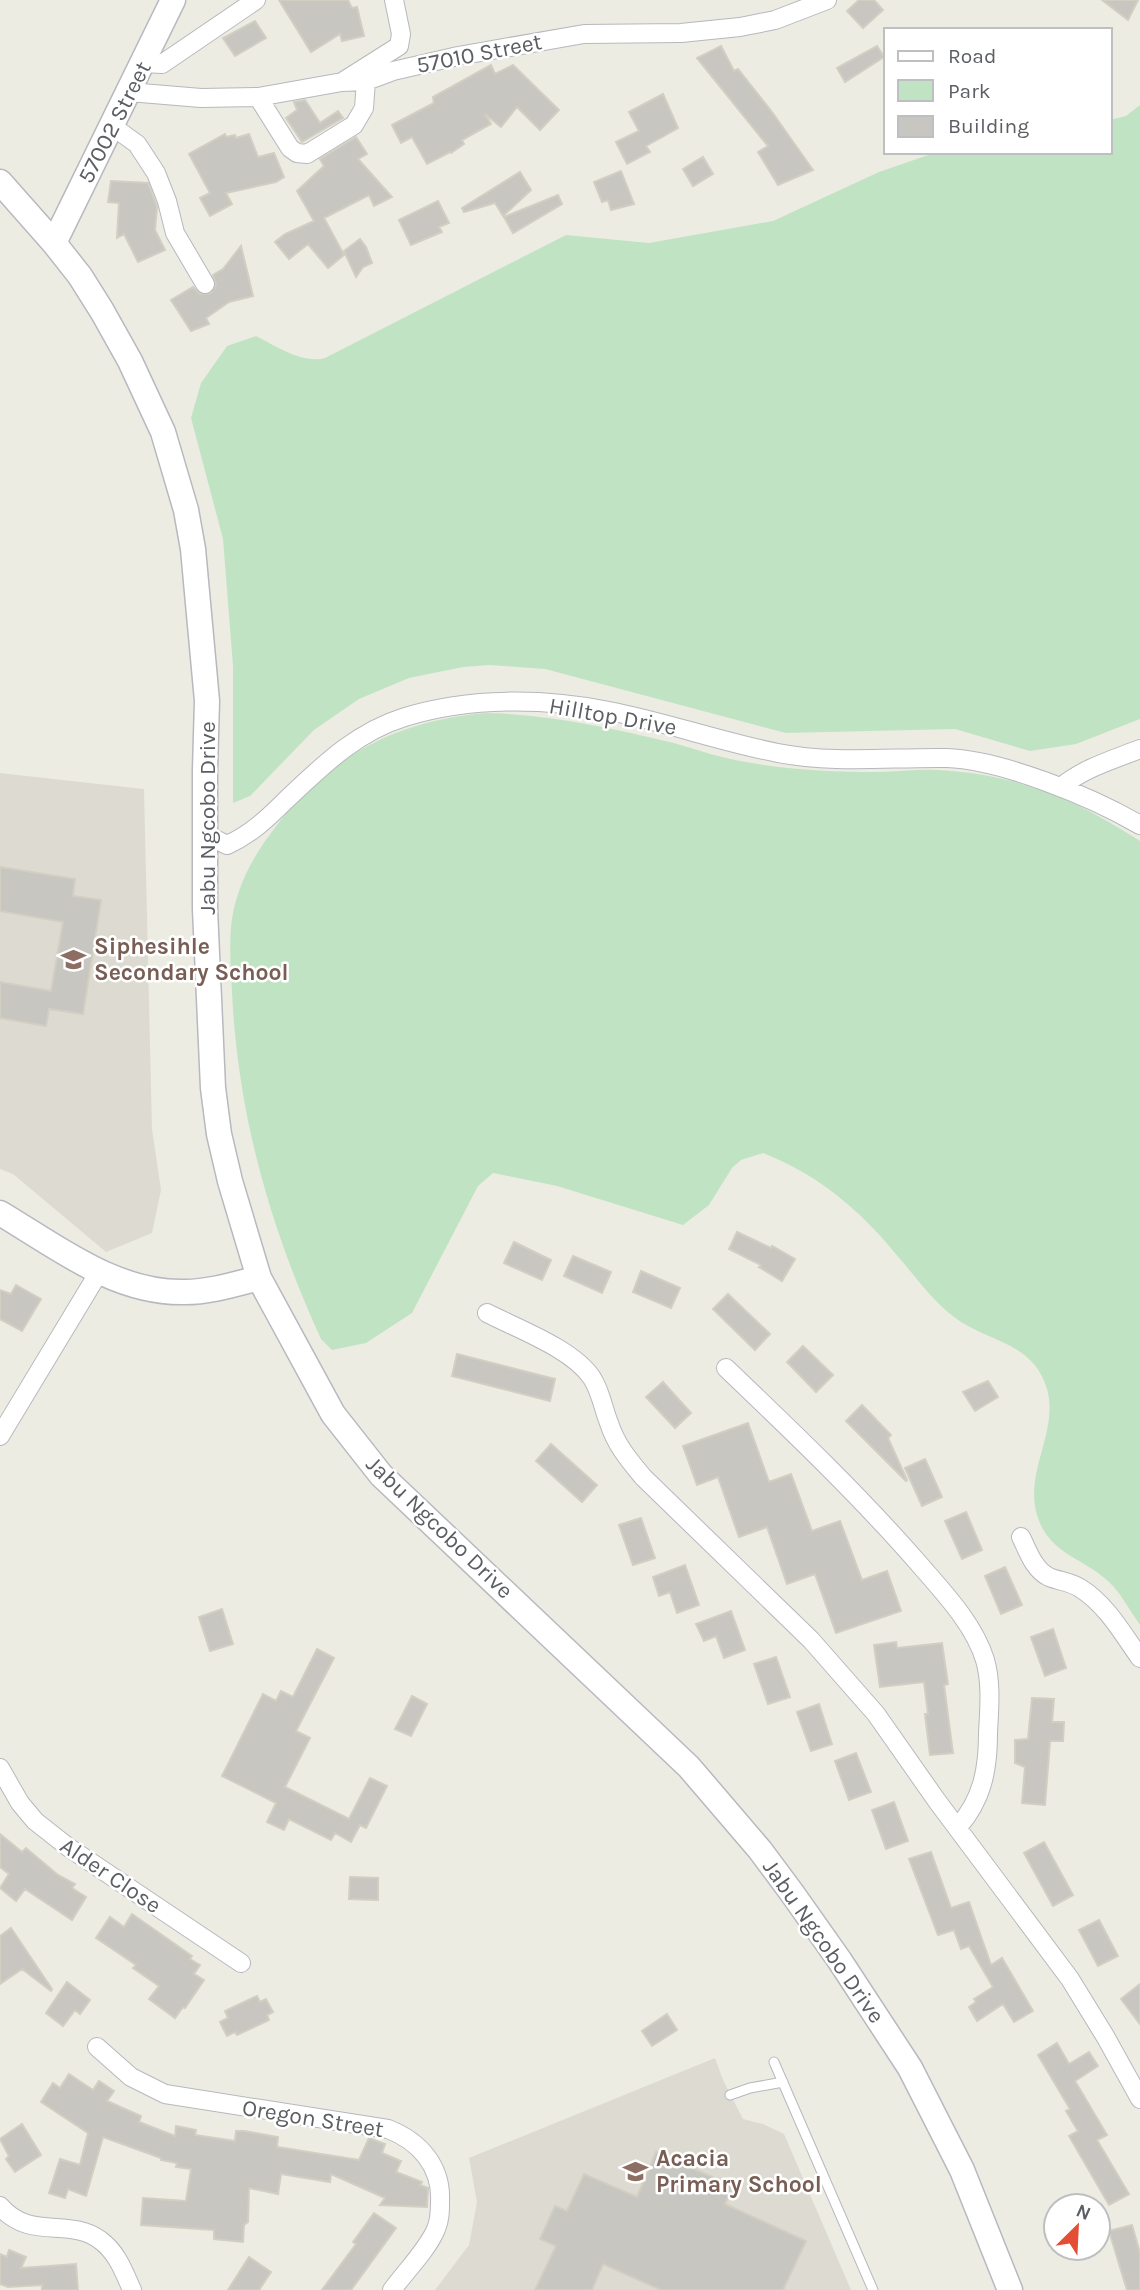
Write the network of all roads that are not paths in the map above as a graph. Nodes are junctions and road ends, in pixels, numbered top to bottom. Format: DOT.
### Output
graph roads {
  1 [pos="173,0"];
  2 [pos="256,0"];
  3 [pos="394,0"];
  4 [pos="827,0"];
  5 [pos="144,63"];
  6 [pos="366,81"];
  7 [pos="342,82"];
  8 [pos="129,92"];
  9 [pos="258,97"];
  10 [pos="112,126"];
  11 [pos="0,182"];
  12 [pos="54,243"];
  13 [pos="205,284"];
  14 [pos="1140,749"];
  15 [pos="1061,788"];
  16 [pos="1140,825"];
  17 [pos="205,834"];
  18 [pos="0,1213"];
  19 [pos="99,1272"];
  20 [pos="259,1278"];
  21 [pos="487,1313"];
  22 [pos="726,1368"];
  23 [pos="0,1436"];
  24 [pos="1021,1537"];
  25 [pos="1140,1658"];
  26 [pos="0,1768"];
  27 [pos="958,1827"];
  28 [pos="241,1963"];
  29 [pos="97,2047"];
  30 [pos="775,2062"];
  31 [pos="783,2082"];
  32 [pos="730,2095"];
  33 [pos="1140,2099"];
  34 [pos="0,2206"];
  35 [pos="132,2290"];
  36 [pos="392,2290"];
  37 [pos="873,2290"];
  38 [pos="1010,2290"];
  1 -- 5 [label="main road, 57002 Street"];
  2 -- 5 [label="street"];
  3 -- 7 [label="street"];
  4 -- 6 [label="street, 57010 Street"];
  5 -- 8 [label="main road, 57002 Street"];
  6 -- 7 [label="street, 57010 Street"];
  6 -- 9 [label="street"];
  7 -- 9 [label="street, 57010 Street"];
  8 -- 9 [label="street, 57010 Street"];
  8 -- 10 [label="main road, 57002 Street"];
  10 -- 12 [label="main road, 57002 Street"];
  10 -- 13 [label="street"];
  11 -- 12 [label="main road, Jabu Ngcobo Drive"];
  12 -- 17 [label="main road, Jabu Ngcobo Drive"];
  14 -- 15 [label="street"];
  15 -- 16 [label="street, Hilltop Drive"];
  15 -- 17 [label="street, Hilltop Drive"];
  17 -- 20 [label="main road, Jabu Ngcobo Drive"];
  18 -- 19 [label="main road"];
  19 -- 20 [label="main road"];
  19 -- 23 [label="street"];
  20 -- 38 [label="main road, Jabu Ngcobo Drive"];
  21 -- 27 [label="street"];
  22 -- 27 [label="street"];
  24 -- 25 [label="street"];
  26 -- 28 [label="street, Alder Close"];
  27 -- 33 [label="street"];
  29 -- 36 [label="street, Oregon Street"];
  30 -- 31 [label="lane"];
  31 -- 32 [label="lane"];
  31 -- 37 [label="lane"];
  34 -- 35 [label="street"];
}
